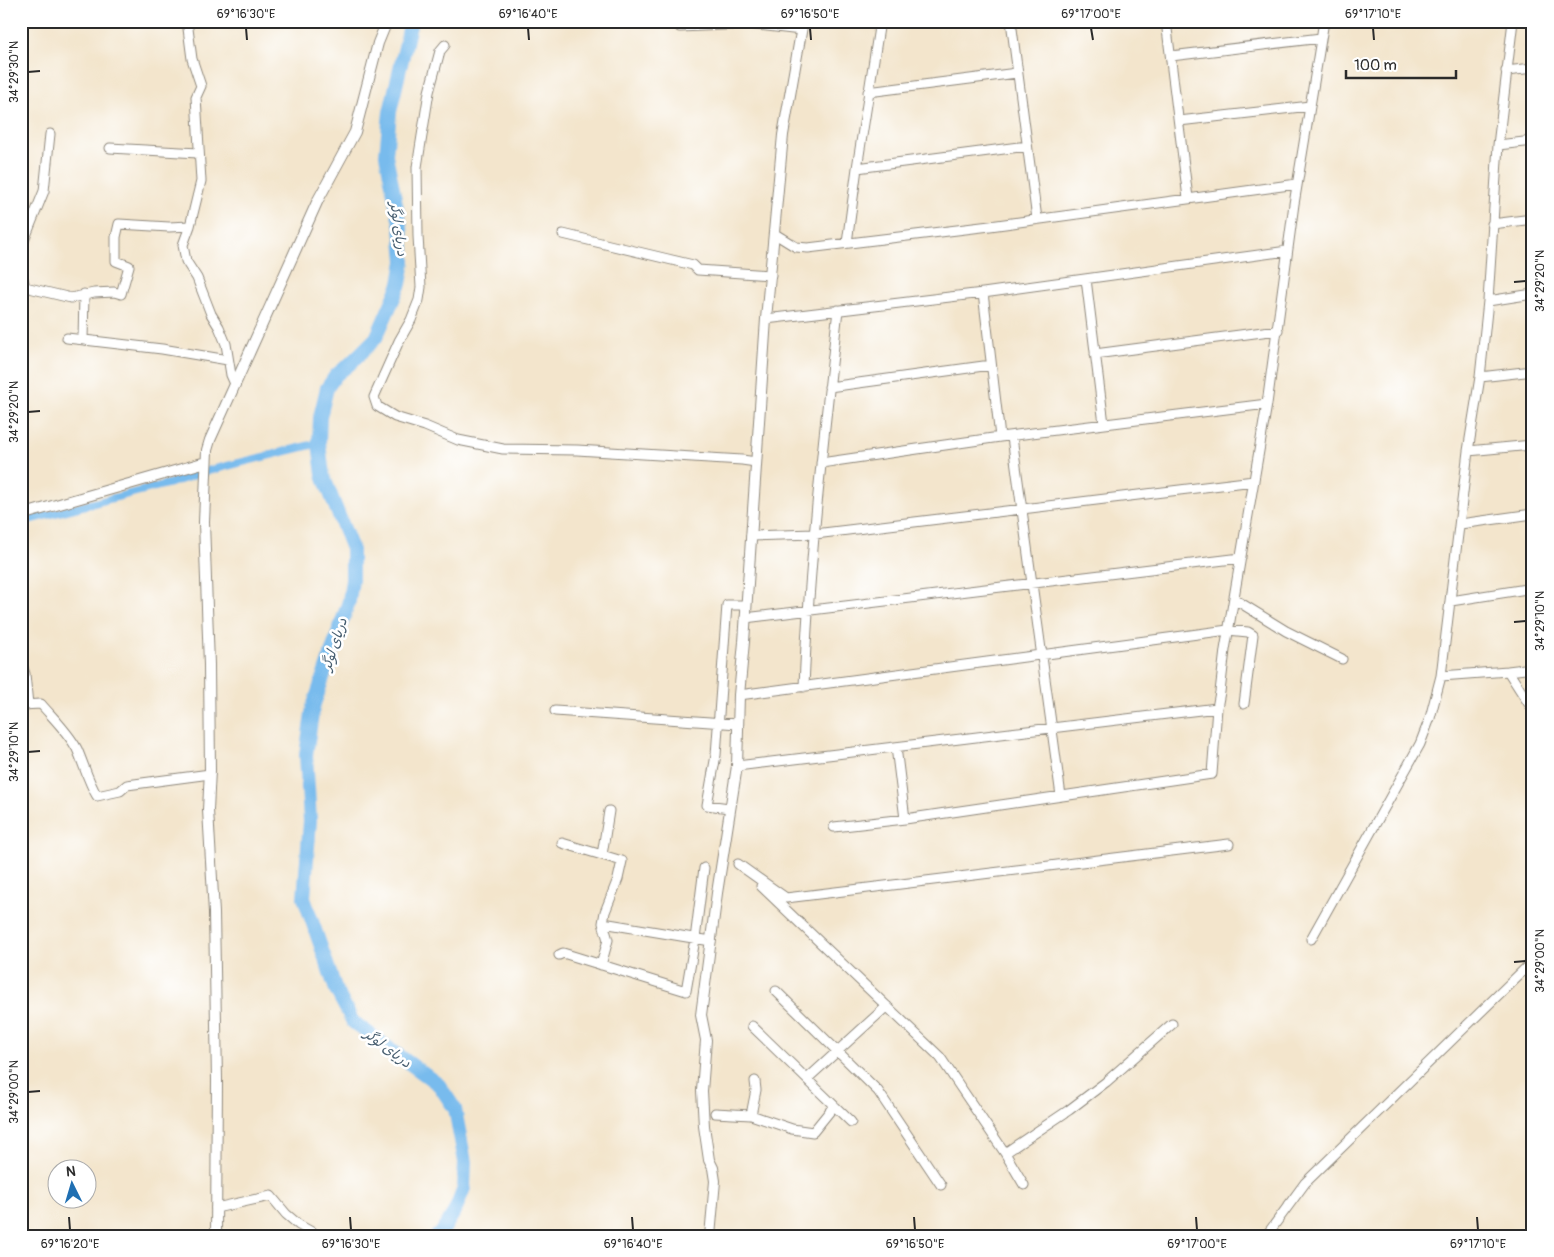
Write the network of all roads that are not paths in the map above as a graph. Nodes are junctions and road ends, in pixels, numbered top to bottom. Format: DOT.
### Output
graph roads {
  1 [pos="187,21"];
  2 [pos="387,21"];
  3 [pos="679,21"];
  4 [pos="880,21"];
  5 [pos="1011,21"];
  6 [pos="1166,21"];
  7 [pos="1324,21"];
  8 [pos="1513,21"];
  9 [pos="749,23"];
  10 [pos="802,26"];
  11 [pos="1321,38"];
  12 [pos="444,45"];
  13 [pos="1171,56"];
  14 [pos="1533,68"];
  15 [pos="1506,72"];
  16 [pos="1017,73"];
  17 [pos="868,92"];
  18 [pos="1310,106"];
  19 [pos="1178,121"];
  20 [pos="50,134"];
  21 [pos="1533,141"];
  22 [pos="1498,145"];
  23 [pos="1027,146"];
  24 [pos="110,148"];
  25 [pos="198,153"];
  26 [pos="857,168"];
  27 [pos="1298,184"];
  28 [pos="1188,198"];
  29 [pos="1037,219"];
  30 [pos="1533,219"];
  31 [pos="1492,224"];
  32 [pos="190,226"];
  33 [pos="562,234"];
  34 [pos="775,234"];
  35 [pos="847,243"];
  36 [pos="21,248"];
  37 [pos="1288,251"];
  38 [pos="21,271"];
  39 [pos="769,275"];
  40 [pos="1086,279"];
  41 [pos="23,290"];
  42 [pos="84,294"];
  43 [pos="982,294"];
  44 [pos="1533,294"];
  45 [pos="1488,301"];
  46 [pos="838,310"];
  47 [pos="766,319"];
  48 [pos="1278,330"];
  49 [pos="67,338"];
  50 [pos="83,340"];
  51 [pos="1095,354"];
  52 [pos="228,360"];
  53 [pos="991,365"];
  54 [pos="1533,371"];
  55 [pos="1480,377"];
  56 [pos="236,384"];
  57 [pos="829,387"];
  58 [pos="1266,404"];
  59 [pos="1104,424"];
  60 [pos="1012,437"];
  61 [pos="1000,438"];
  62 [pos="1533,445"];
  63 [pos="1468,451"];
  64 [pos="749,461"];
  65 [pos="821,463"];
  66 [pos="207,468"];
  67 [pos="1254,481"];
  68 [pos="1022,509"];
  69 [pos="1533,514"];
  70 [pos="21,515"];
  71 [pos="1460,524"];
  72 [pos="815,534"];
  73 [pos="751,536"];
  74 [pos="1241,558"];
  75 [pos="1032,583"];
  76 [pos="1533,588"];
  77 [pos="1234,599"];
  78 [pos="1451,601"];
  79 [pos="746,605"];
  80 [pos="807,611"];
  81 [pos="745,618"];
  82 [pos="1228,630"];
  83 [pos="1042,655"];
  84 [pos="1342,659"];
  85 [pos="21,662"];
  86 [pos="1533,668"];
  87 [pos="1508,671"];
  88 [pos="1441,676"];
  89 [pos="804,687"];
  90 [pos="739,695"];
  91 [pos="1244,704"];
  92 [pos="25,705"];
  93 [pos="1217,708"];
  94 [pos="1533,710"];
  95 [pos="555,711"];
  96 [pos="719,723"];
  97 [pos="738,724"];
  98 [pos="1052,728"];
  99 [pos="896,747"];
  100 [pos="737,766"];
  101 [pos="210,774"];
  102 [pos="1061,796"];
  103 [pos="729,808"];
  104 [pos="609,811"];
  105 [pos="905,820"];
  106 [pos="834,827"];
  107 [pos="562,843"];
  108 [pos="1229,844"];
  109 [pos="602,855"];
  110 [pos="723,855"];
  111 [pos="738,864"];
  112 [pos="704,868"];
  113 [pos="603,922"];
  114 [pos="695,939"];
  115 [pos="1310,939"];
  116 [pos="711,941"];
  117 [pos="559,955"];
  118 [pos="1533,961"];
  119 [pos="602,965"];
  120 [pos="776,991"];
  121 [pos="887,1006"];
  122 [pos="1172,1024"];
  123 [pos="752,1026"];
  124 [pos="838,1051"];
  125 [pos="807,1079"];
  126 [pos="755,1081"];
  127 [pos="834,1106"];
  128 [pos="715,1113"];
  129 [pos="751,1115"];
  130 [pos="851,1122"];
  131 [pos="1005,1153"];
  132 [pos="1024,1185"];
  133 [pos="941,1186"];
  134 [pos="216,1208"];
  135 [pos="216,1236"];
  136 [pos="319,1236"];
  137 [pos="710,1236"];
  138 [pos="1266,1236"];
  1 -- 25 [label="street"];
  2 -- 56 [label="street"];
  3 -- 9 [label="street"];
  4 -- 17 [label="street"];
  5 -- 16 [label="street"];
  6 -- 13 [label="street"];
  7 -- 11 [label="street"];
  8 -- 15 [label="street"];
  9 -- 10 [label="street"];
  10 -- 34 [label="street"];
  11 -- 13 [label="street"];
  11 -- 18 [label="street"];
  12 -- 64 [label="street"];
  13 -- 19 [label="street"];
  14 -- 15 [label="street"];
  15 -- 22 [label="street"];
  16 -- 17 [label="street"];
  16 -- 23 [label="street"];
  17 -- 26 [label="street"];
  18 -- 19 [label="street"];
  18 -- 27 [label="street"];
  19 -- 28 [label="street"];
  20 -- 36 [label="street"];
  21 -- 22 [label="street"];
  22 -- 31 [label="street"];
  23 -- 26 [label="street"];
  23 -- 29 [label="street"];
  24 -- 25 [label="street"];
  25 -- 32 [label="street"];
  26 -- 35 [label="street"];
  27 -- 28 [label="street"];
  27 -- 37 [label="street"];
  28 -- 29 [label="street"];
  29 -- 35 [label="street"];
  30 -- 31 [label="street"];
  31 -- 45 [label="street"];
  32 -- 42 [label="street"];
  32 -- 52 [label="street"];
  33 -- 39 [label="street"];
  34 -- 35 [label="street"];
  34 -- 39 [label="street"];
  37 -- 40 [label="street"];
  37 -- 48 [label="street"];
  38 -- 41 [label="street"];
  39 -- 47 [label="street"];
  40 -- 43 [label="street"];
  40 -- 51 [label="street"];
  41 -- 42 [label="street"];
  42 -- 50 [label="street"];
  43 -- 46 [label="street"];
  43 -- 53 [label="street"];
  44 -- 45 [label="street"];
  45 -- 55 [label="street"];
  46 -- 47 [label="street"];
  46 -- 57 [label="street"];
  47 -- 64 [label="street"];
  48 -- 51 [label="street"];
  48 -- 58 [label="street"];
  49 -- 50 [label="street"];
  50 -- 52 [label="street"];
  51 -- 59 [label="street"];
  52 -- 56 [label="street"];
  53 -- 57 [label="street"];
  53 -- 61 [label="street"];
  54 -- 55 [label="street"];
  55 -- 63 [label="street"];
  56 -- 66 [label="street"];
  57 -- 65 [label="street"];
  58 -- 59 [label="street"];
  58 -- 67 [label="street"];
  59 -- 60 [label="street"];
  60 -- 61 [label="street"];
  60 -- 68 [label="street"];
  61 -- 65 [label="street"];
  62 -- 63 [label="street"];
  63 -- 71 [label="street"];
  64 -- 73 [label="street"];
  65 -- 72 [label="street"];
  66 -- 70 [label="street"];
  66 -- 101 [label="street"];
  67 -- 68 [label="street"];
  67 -- 74 [label="street"];
  68 -- 72 [label="street"];
  68 -- 75 [label="street"];
  69 -- 71 [label="street"];
  71 -- 78 [label="street"];
  72 -- 73 [label="street"];
  72 -- 80 [label="street"];
  73 -- 79 [label="street"];
  74 -- 75 [label="street"];
  74 -- 77 [label="street"];
  75 -- 80 [label="street"];
  75 -- 83 [label="street"];
  76 -- 78 [label="street"];
  77 -- 82 [label="street"];
  77 -- 84 [label="street"];
  78 -- 88 [label="street"];
  79 -- 81 [label="street"];
  79 -- 96 [label="street"];
  80 -- 81 [label="street"];
  80 -- 89 [label="street"];
  81 -- 90 [label="street"];
  82 -- 83 [label="street"];
  82 -- 91 [label="street"];
  82 -- 93 [label="street"];
  83 -- 89 [label="street"];
  83 -- 98 [label="street"];
  85 -- 92 [label="street"];
  86 -- 87 [label="street"];
  87 -- 88 [label="street"];
  87 -- 94 [label="street"];
  88 -- 115 [label="street"];
  89 -- 90 [label="street"];
  90 -- 97 [label="street"];
  92 -- 101 [label="street"];
  93 -- 98 [label="street"];
  93 -- 102 [label="street"];
  95 -- 96 [label="street"];
  96 -- 97 [label="street"];
  96 -- 103 [label="street"];
  97 -- 100 [label="street"];
  98 -- 99 [label="street"];
  98 -- 102 [label="street"];
  99 -- 100 [label="street"];
  99 -- 105 [label="street"];
  100 -- 103 [label="street"];
  101 -- 134 [label="street"];
  102 -- 105 [label="street"];
  103 -- 110 [label="street"];
  104 -- 109 [label="street"];
  105 -- 106 [label="street"];
  107 -- 109 [label="street"];
  108 -- 111 [label="street"];
  109 -- 113 [label="street"];
  110 -- 111 [label="street"];
  110 -- 116 [label="street"];
  111 -- 121 [label="street"];
  112 -- 114 [label="street"];
  113 -- 114 [label="street"];
  113 -- 119 [label="street"];
  114 -- 116 [label="street"];
  114 -- 119 [label="street"];
  116 -- 137 [label="street"];
  117 -- 119 [label="street"];
  118 -- 138 [label="street"];
  120 -- 124 [label="street"];
  121 -- 124 [label="street"];
  121 -- 131 [label="street"];
  122 -- 131 [label="street"];
  123 -- 125 [label="street"];
  124 -- 125 [label="street"];
  124 -- 133 [label="street"];
  125 -- 127 [label="street"];
  126 -- 129 [label="street"];
  127 -- 129 [label="street"];
  127 -- 130 [label="street"];
  128 -- 129 [label="street"];
  131 -- 132 [label="street"];
  134 -- 135 [label="street"];
  134 -- 136 [label="street"];
}
